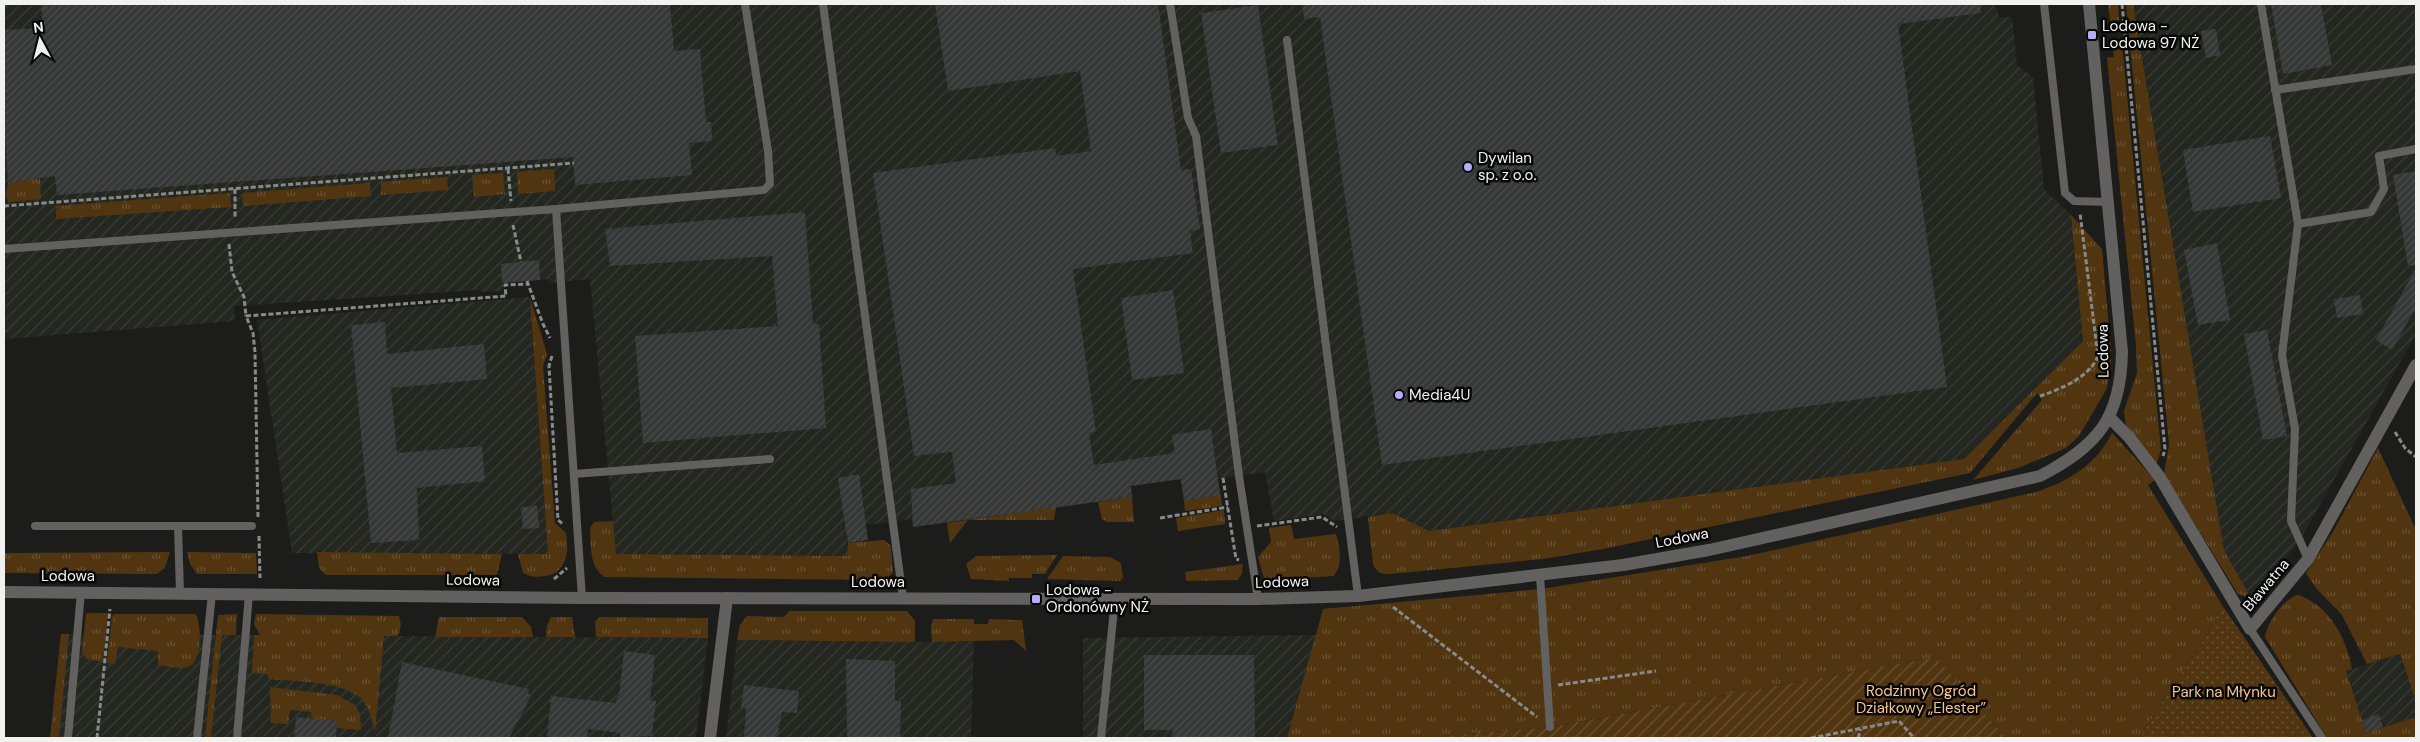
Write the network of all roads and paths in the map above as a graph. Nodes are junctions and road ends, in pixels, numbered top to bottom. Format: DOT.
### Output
graph roads {
  1 [pos="745,4"];
  2 [pos="823,4"];
  3 [pos="1170,4"];
  4 [pos="2044,4"];
  5 [pos="2089,4"];
  6 [pos="2122,4"];
  7 [pos="2261,4"];
  8 [pos="1287,40"];
  9 [pos="2416,69"];
  10 [pos="2275,90"];
  11 [pos="2416,149"];
  12 [pos="574,163"];
  13 [pos="235,189"];
  14 [pos="2078,201"];
  15 [pos="2108,202"];
  16 [pos="4,206"];
  17 [pos="556,209"];
  18 [pos="2298,224"];
  19 [pos="231,232"];
  20 [pos="4,249"];
  21 [pos="246,316"];
  22 [pos="551,346"];
  23 [pos="552,355"];
  24 [pos="2416,365"];
  25 [pos="2040,396"];
  26 [pos="2110,418"];
  27 [pos="2386,419"];
  28 [pos="2416,457"];
  29 [pos="770,459"];
  30 [pos="574,474"];
  31 [pos="2159,476"];
  32 [pos="1228,507"];
  33 [pos="1160,518"];
  34 [pos="255,525"];
  35 [pos="35,526"];
  36 [pos="178,526"];
  37 [pos="1348,526"];
  38 [pos="1247,528"];
  39 [pos="569,530"];
  40 [pos="259,532"];
  41 [pos="1226,542"];
  42 [pos="1234,542"];
  43 [pos="2308,559"];
  44 [pos="571,563"];
  45 [pos="1540,576"];
  46 [pos="260,578"];
  47 [pos="554,579"];
  48 [pos="4,592"];
  49 [pos="81,592"];
  50 [pos="180,593"];
  51 [pos="212,594"];
  52 [pos="249,594"];
  53 [pos="1377,594"];
  54 [pos="1358,596"];
  55 [pos="582,598"];
  56 [pos="727,598"];
  57 [pos="903,598"];
  58 [pos="1115,599"];
  59 [pos="1258,599"];
  60 [pos="110,609"];
  61 [pos="2250,629"];
  62 [pos="1656,671"];
  63 [pos="1548,687"];
  64 [pos="1550,727"];
  65 [pos="1861,729"];
  66 [pos="68,738"];
  67 [pos="97,738"];
  68 [pos="197,738"];
  69 [pos="237,738"];
  70 [pos="710,738"];
  71 [pos="1101,738"];
  72 [pos="1811,738"];
  73 [pos="1858,738"];
  74 [pos="1914,738"];
  75 [pos="2322,738"];
  1 -- 17 [label="lane"];
  2 -- 57 [label="lane"];
  3 -- 38 [label="lane"];
  4 -- 14 [label="lane"];
  5 -- 15 [label="street, Lodowa"];
  6 -- 31 [label="path"];
  7 -- 10 [label="lane"];
  8 -- 37 [label="lane"];
  9 -- 10 [label="lane"];
  10 -- 18 [label="lane"];
  11 -- 18 [label="lane"];
  12 -- 13 [label="path"];
  13 -- 16 [label="path"];
  13 -- 19 [label="path"];
  14 -- 15 [label="lane"];
  14 -- 25 [label="path"];
  15 -- 26 [label="street, Lodowa"];
  17 -- 19 [label="lane"];
  17 -- 30 [label="lane"];
  18 -- 43 [label="lane"];
  19 -- 20 [label="lane"];
  19 -- 21 [label="path"];
  21 -- 22 [label="path"];
  21 -- 34 [label="path"];
  23 -- 39 [label="path"];
  24 -- 27 [label="street, Bławatna"];
  26 -- 31 [label="street, Bławatna"];
  26 -- 45 [label="street, Lodowa"];
  27 -- 28 [label="path"];
  27 -- 43 [label="street, Bławatna"];
  29 -- 30 [label="lane"];
  30 -- 55 [label="lane"];
  31 -- 61 [label="street, Bławatna"];
  32 -- 33 [label="path"];
  34 -- 36 [label="lane"];
  35 -- 36 [label="lane"];
  36 -- 50 [label="lane"];
  37 -- 38 [label="path"];
  37 -- 54 [label="lane"];
  38 -- 59 [label="lane"];
  40 -- 46 [label="path"];
  41 -- 42 [label="path"];
  43 -- 61 [label="street, Bławatna"];
  44 -- 47 [label="path"];
  45 -- 53 [label="street, Lodowa"];
  45 -- 63 [label="lane"];
  48 -- 49 [label="street, Lodowa"];
  49 -- 50 [label="street, Lodowa"];
  49 -- 66 [label="lane"];
  50 -- 51 [label="street, Lodowa"];
  51 -- 52 [label="street, Lodowa"];
  51 -- 68 [label="lane"];
  52 -- 55 [label="street, Lodowa"];
  52 -- 69 [label="lane"];
  53 -- 54 [label="street, Lodowa"];
  53 -- 64 [label="path"];
  54 -- 59 [label="street, Lodowa"];
  55 -- 56 [label="street, Lodowa"];
  56 -- 57 [label="street, Lodowa"];
  56 -- 70 [label="street"];
  57 -- 58 [label="street, Lodowa"];
  58 -- 59 [label="street, Lodowa"];
  58 -- 71 [label="lane"];
  60 -- 67 [label="path"];
  61 -- 75 [label="lane"];
  62 -- 63 [label="path"];
  63 -- 64 [label="lane"];
  65 -- 72 [label="path"];
  65 -- 73 [label="path"];
  65 -- 74 [label="path"];
}
